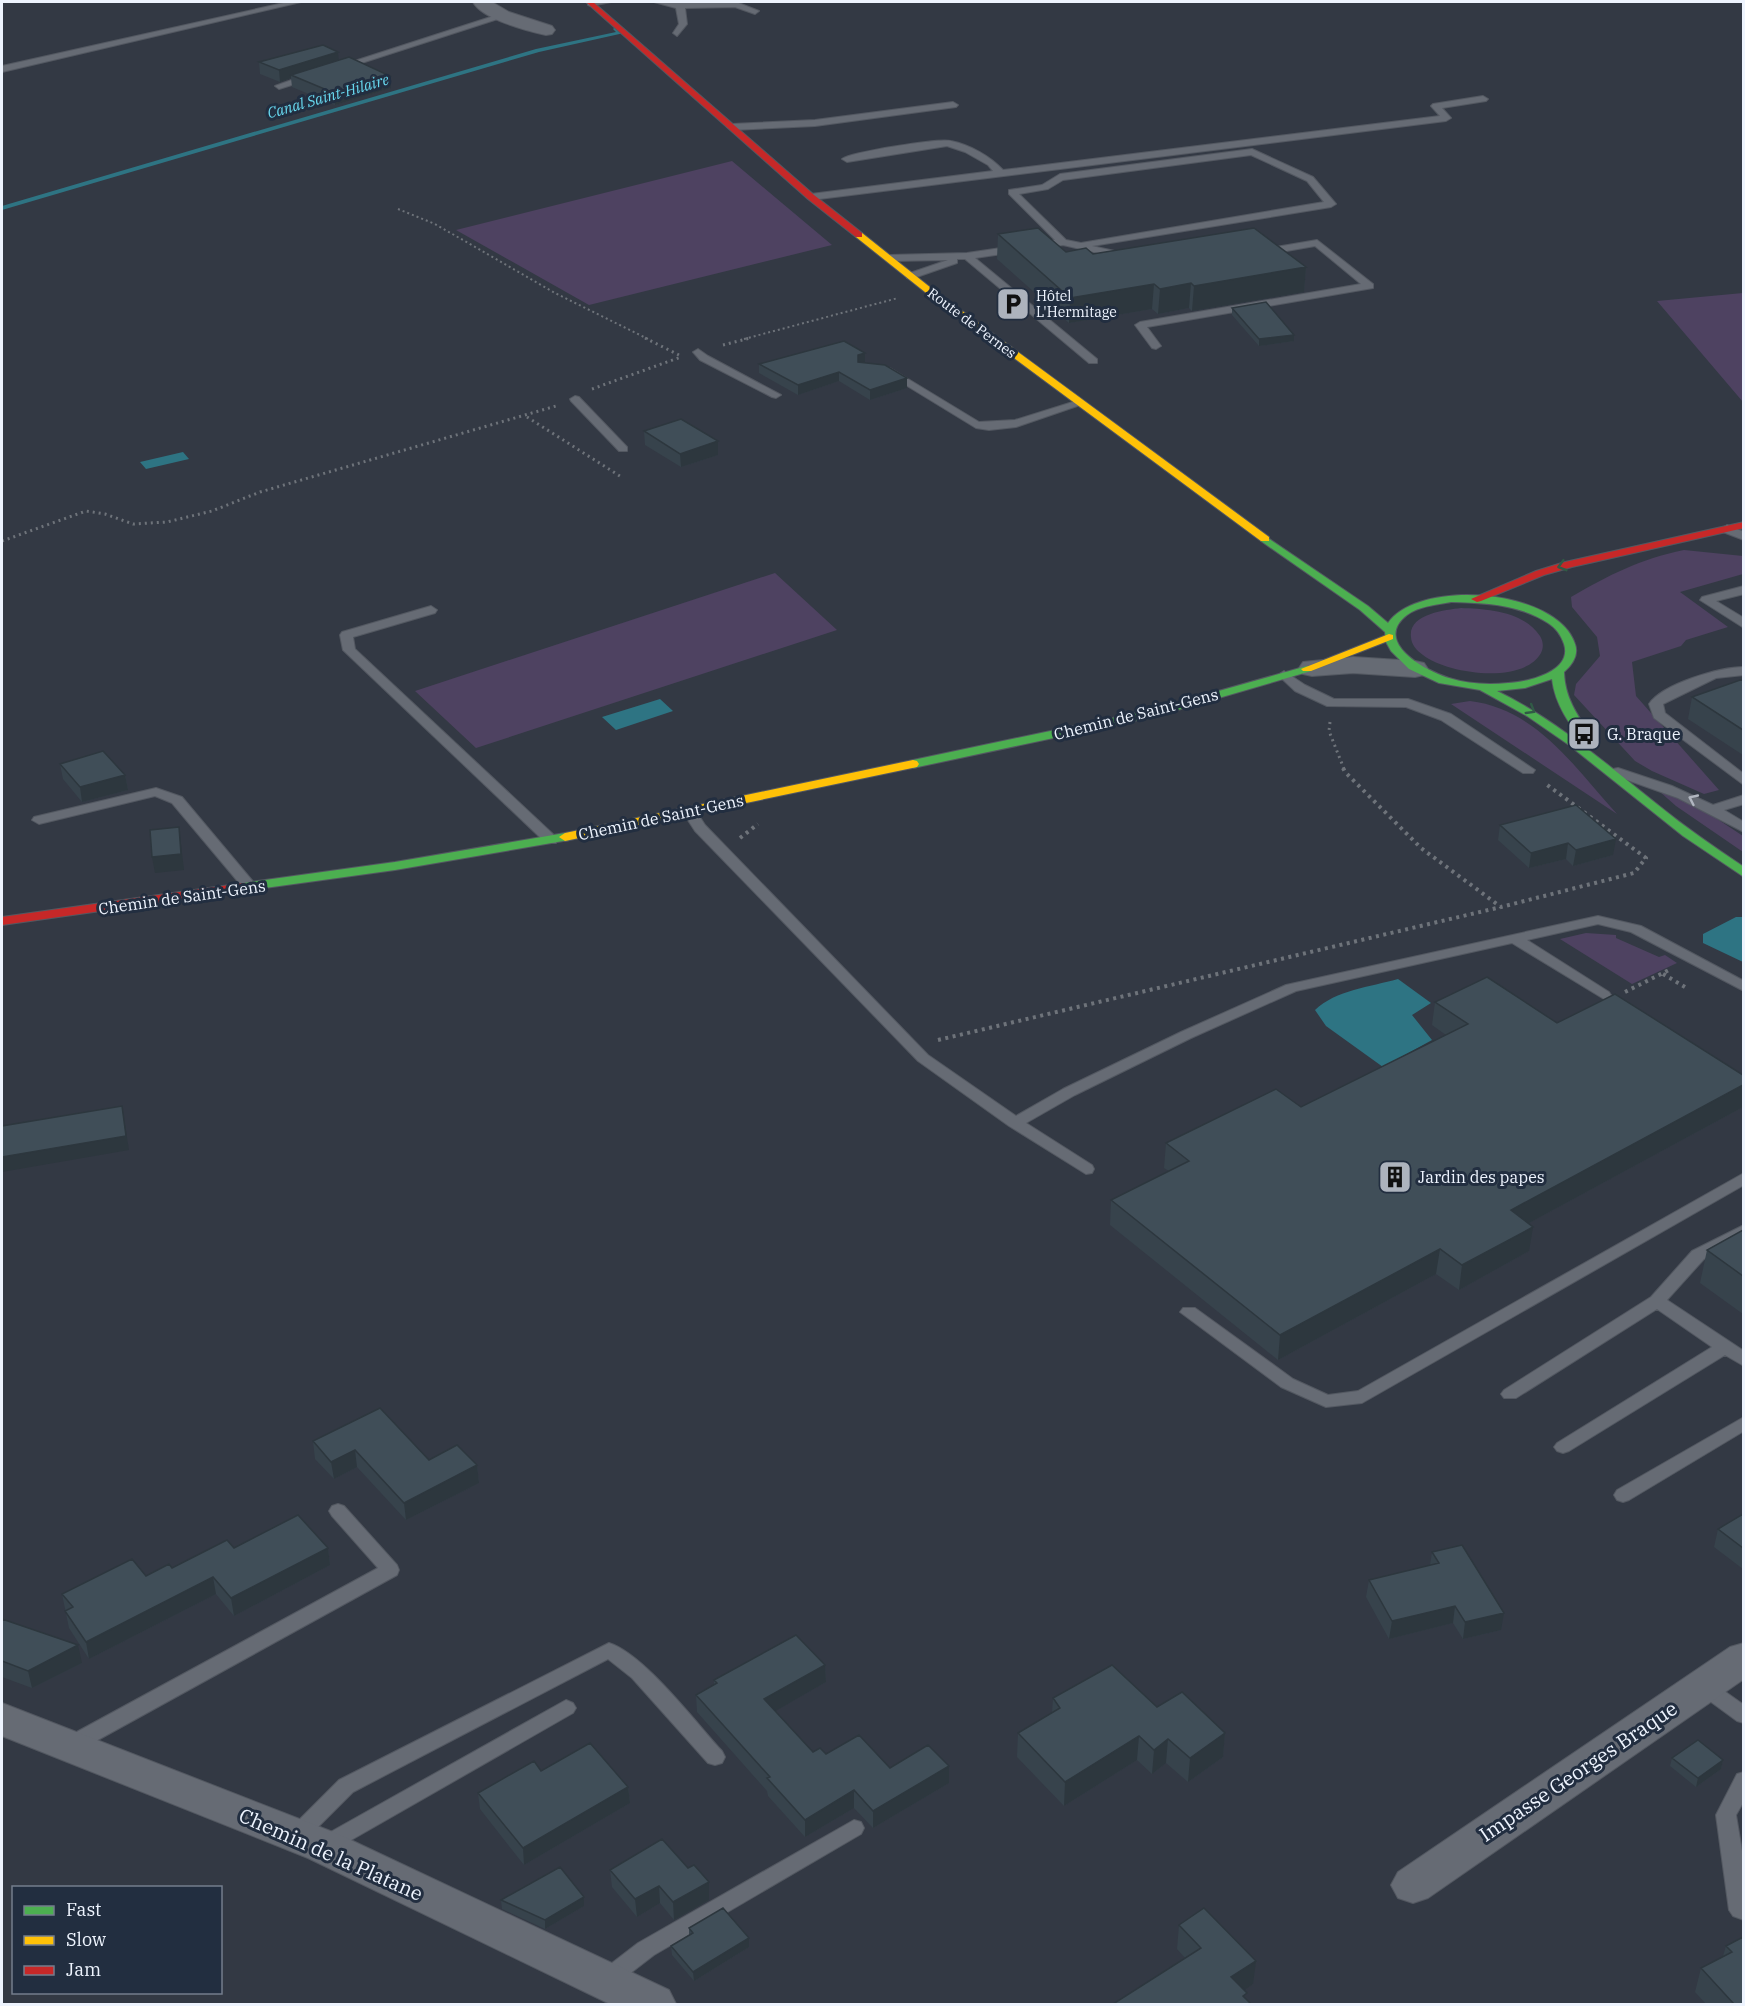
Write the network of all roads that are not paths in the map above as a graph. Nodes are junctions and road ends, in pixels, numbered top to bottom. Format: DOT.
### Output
graph roads {
  1 [pos="297,2"];
  2 [pos="481,2"];
  3 [pos="590,2"];
  4 [pos="607,2"];
  5 [pos="658,2"];
  6 [pos="681,6"];
  7 [pos="755,11"];
  8 [pos="503,16"];
  9 [pos="546,30"];
  10 [pos="677,33"];
  11 [pos="2,69"];
  12 [pos="329,70"];
  13 [pos="319,73"];
  14 [pos="279,86"];
  15 [pos="1483,99"];
  16 [pos="953,105"];
  17 [pos="732,127"];
  18 [pos="847,159"];
  19 [pos="1000,172"];
  20 [pos="812,197"];
  21 [pos="1063,242"];
  22 [pos="1077,245"];
  23 [pos="1250,245"];
  24 [pos="967,256"];
  25 [pos="890,258"];
  26 [pos="1131,258"];
  27 [pos="910,276"];
  28 [pos="1156,346"];
  29 [pos="698,352"];
  30 [pos="1093,361"];
  31 [pos="880,369"];
  32 [pos="776,395"];
  33 [pos="576,399"];
  34 [pos="1080,403"];
  35 [pos="623,449"];
  36 [pos="1743,525"];
  37 [pos="1727,529"];
  38 [pos="1743,537"];
  39 [pos="1620,554"];
  40 [pos="1576,577"];
  41 [pos="1325,580"];
  42 [pos="1743,590"];
  43 [pos="1369,592"];
  44 [pos="1399,597"];
  45 [pos="1477,599"];
  46 [pos="1428,603"];
  47 [pos="1555,605"];
  48 [pos="431,610"];
  49 [pos="1743,624"];
  50 [pos="1559,626"];
  51 [pos="1389,634"];
  52 [pos="1312,668"];
  53 [pos="1415,669"];
  54 [pos="1743,671"];
  55 [pos="1557,672"];
  56 [pos="1284,675"];
  57 [pos="1478,687"];
  58 [pos="1528,770"];
  59 [pos="1611,770"];
  60 [pos="1743,781"];
  61 [pos="1743,800"];
  62 [pos="1714,809"];
  63 [pos="689,811"];
  64 [pos="39,820"];
  65 [pos="1743,828"];
  66 [pos="551,840"];
  67 [pos="1743,873"];
  68 [pos="250,887"];
  69 [pos="2,921"];
  70 [pos="1514,938"];
  71 [pos="1743,987"];
  72 [pos="1604,995"];
  73 [pos="1015,1123"];
  74 [pos="1086,1170"];
  75 [pos="1743,1178"];
  76 [pos="1743,1230"];
  77 [pos="1657,1301"];
  78 [pos="1189,1312"];
  79 [pos="1725,1347"];
  80 [pos="1743,1360"];
  81 [pos="1510,1394"];
  82 [pos="1743,1424"];
  83 [pos="1563,1447"];
  84 [pos="1623,1495"];
  85 [pos="338,1510"];
  86 [pos="1743,1658"];
  87 [pos="1703,1686"];
  88 [pos="566,1708"];
  89 [pos="1743,1716"];
  90 [pos="2,1719"];
  91 [pos="69,1746"];
  92 [pos="714,1757"];
  93 [pos="1743,1780"];
  94 [pos="854,1828"];
  95 [pos="309,1841"];
  96 [pos="1413,1885"];
  97 [pos="1743,1912"];
  98 [pos="604,1981"];
  99 [pos="653,2004"];
  1 -- 11 [label="lane"];
  2 -- 8 [label="street"];
  3 -- 4 [label="lane"];
  3 -- 17 [label="main road, Route de Pernes"];
  5 -- 6 [label="lane"];
  6 -- 7 [label="lane"];
  6 -- 10 [label="lane"];
  8 -- 9 [label="street"];
  8 -- 12 [label="lane"];
  13 -- 14 [label="lane"];
  15 -- 19 [label="lane"];
  16 -- 17 [label="lane"];
  17 -- 20 [label="main road, Route de Pernes"];
  18 -- 19 [label="lane"];
  19 -- 20 [label="lane"];
  20 -- 25 [label="main road, Route de Pernes"];
  21 -- 22 [label="lane"];
  21 -- 22 [label="lane"];
  21 -- 24 [label="lane"];
  22 -- 26 [label="lane"];
  23 -- 28 [label="lane"];
  24 -- 25 [label="lane"];
  24 -- 27 [label="lane"];
  24 -- 30 [label="lane"];
  25 -- 27 [label="main road, Route de Pernes"];
  27 -- 34 [label="main road, Route de Pernes"];
  29 -- 32 [label="lane"];
  31 -- 34 [label="lane"];
  33 -- 35 [label="lane"];
  34 -- 41 [label="main road, Route de Pernes"];
  36 -- 37 [label="main road"];
  37 -- 38 [label="lane"];
  37 -- 39 [label="main road"];
  39 -- 40 [label="main road"];
  39 -- 45 [label="main road, one-way"];
  41 -- 43 [label="main road, Route de Pernes"];
  41 -- 51 [label="main road, Route de Pernes"];
  42 -- 49 [label="lane"];
  44 -- 46 [label="main road"];
  45 -- 46 [label="main road"];
  45 -- 50 [label="main road"];
  46 -- 51 [label="main road"];
  47 -- 50 [label="main road"];
  48 -- 66 [label="lane"];
  50 -- 55 [label="main road"];
  51 -- 52 [label="main road, Chemin de Saint-Gens"];
  51 -- 53 [label="main road, Route de Pernes"];
  52 -- 53 [label="street, Chemin de Saint-Gens"];
  52 -- 56 [label="main road, Chemin de Saint-Gens"];
  53 -- 57 [label="main road"];
  54 -- 60 [label="lane"];
  55 -- 57 [label="main road"];
  55 -- 59 [label="main road"];
  56 -- 58 [label="lane"];
  56 -- 63 [label="main road, Chemin de Saint-Gens"];
  57 -- 59 [label="main road, one-way"];
  62 -- 59 [label="lane, one-way"];
  59 -- 67 [label="main road"];
  61 -- 62 [label="lane"];
  62 -- 65 [label="lane"];
  63 -- 66 [label="main road, Chemin de Saint-Gens"];
  63 -- 73 [label="lane"];
  64 -- 68 [label="lane"];
  66 -- 68 [label="main road, Chemin de Saint-Gens"];
  68 -- 69 [label="main road, Chemin de Saint-Gens"];
  70 -- 71 [label="lane"];
  70 -- 72 [label="lane"];
  70 -- 73 [label="lane"];
  73 -- 74 [label="lane"];
  75 -- 78 [label="lane"];
  76 -- 77 [label="lane"];
  77 -- 79 [label="lane"];
  77 -- 81 [label="lane"];
  79 -- 80 [label="lane"];
  79 -- 83 [label="lane"];
  82 -- 84 [label="lane"];
  85 -- 91 [label="lane"];
  86 -- 87 [label="street, Impasse Georges Braque"];
  87 -- 89 [label="lane"];
  87 -- 96 [label="street, Impasse Georges Braque"];
  88 -- 95 [label="lane"];
  90 -- 91 [label="street, Chemin de la Platane"];
  91 -- 95 [label="street, Chemin de la Platane"];
  92 -- 95 [label="lane"];
  93 -- 97 [label="lane"];
  94 -- 98 [label="lane"];
  95 -- 98 [label="street, Chemin de la Platane"];
  98 -- 99 [label="street, Chemin de la Platane"];
}
